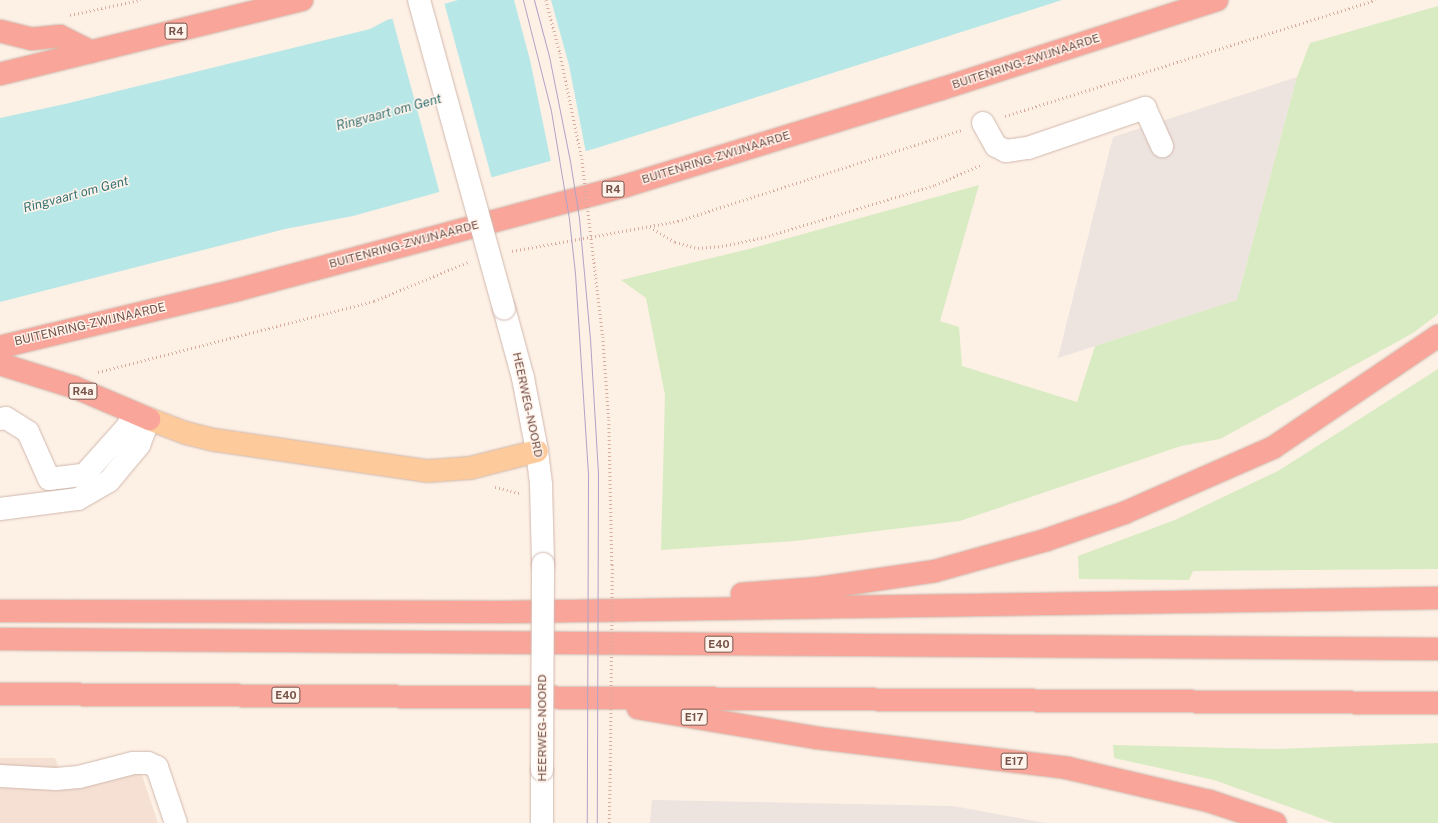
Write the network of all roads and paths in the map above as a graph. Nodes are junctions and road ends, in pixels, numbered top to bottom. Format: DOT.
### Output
graph roads {
  1 [pos="302,0"];
  2 [pos="419,0"];
  3 [pos="546,0"];
  4 [pos="1217,0"];
  5 [pos="1375,0"];
  6 [pos="0,31"];
  7 [pos="91,52"];
  8 [pos="0,74"];
  9 [pos="983,123"];
  10 [pos="1162,146"];
  11 [pos="1006,151"];
  12 [pos="650,226"];
  13 [pos="510,251"];
  14 [pos="474,261"];
  15 [pos="1438,336"];
  16 [pos="0,347"];
  17 [pos="0,364"];
  18 [pos="74,387"];
  19 [pos="141,416"];
  20 [pos="0,420"];
  21 [pos="537,451"];
  22 [pos="0,509"];
  23 [pos="1438,598"];
  24 [pos="0,611"];
  25 [pos="505,612"];
  26 [pos="0,639"];
  27 [pos="1438,648"];
  28 [pos="0,694"];
  29 [pos="571,697"];
  30 [pos="1438,703"];
  31 [pos="0,776"];
  32 [pos="176,823"];
  33 [pos="542,823"];
  34 [pos="609,823"];
  35 [pos="1275,823"];
  1 -- 7 [label="highway, R4"];
  2 -- 21 [label="street, HEERWEG-NOORD, bridge"];
  3 -- 34 [label="path, bridge"];
  4 -- 16 [label="highway, BUITENRING-ZWIJNAARDE / R4"];
  5 -- 9 [label="path"];
  6 -- 7 [label="highway"];
  7 -- 8 [label="highway, R4"];
  9 -- 11 [label="street"];
  9 -- 12 [label="path"];
  10 -- 11 [label="street"];
  11 -- 12 [label="path"];
  12 -- 13 [label="path"];
  14 -- 18 [label="path"];
  15 -- 25 [label="highway"];
  17 -- 18 [label="highway, R4a"];
  18 -- 19 [label="highway, R4a"];
  19 -- 20 [label="street"];
  19 -- 21 [label="main road, R4a"];
  19 -- 22 [label="street"];
  21 -- 33 [label="street, HEERWEG-NOORD, bridge"];
  23 -- 25 [label="highway"];
  24 -- 25 [label="highway"];
  26 -- 27 [label="highway, E40"];
  28 -- 29 [label="highway, E40"];
  29 -- 30 [label="highway, E40"];
  29 -- 35 [label="highway, E17"];
  31 -- 32 [label="street"];
}
